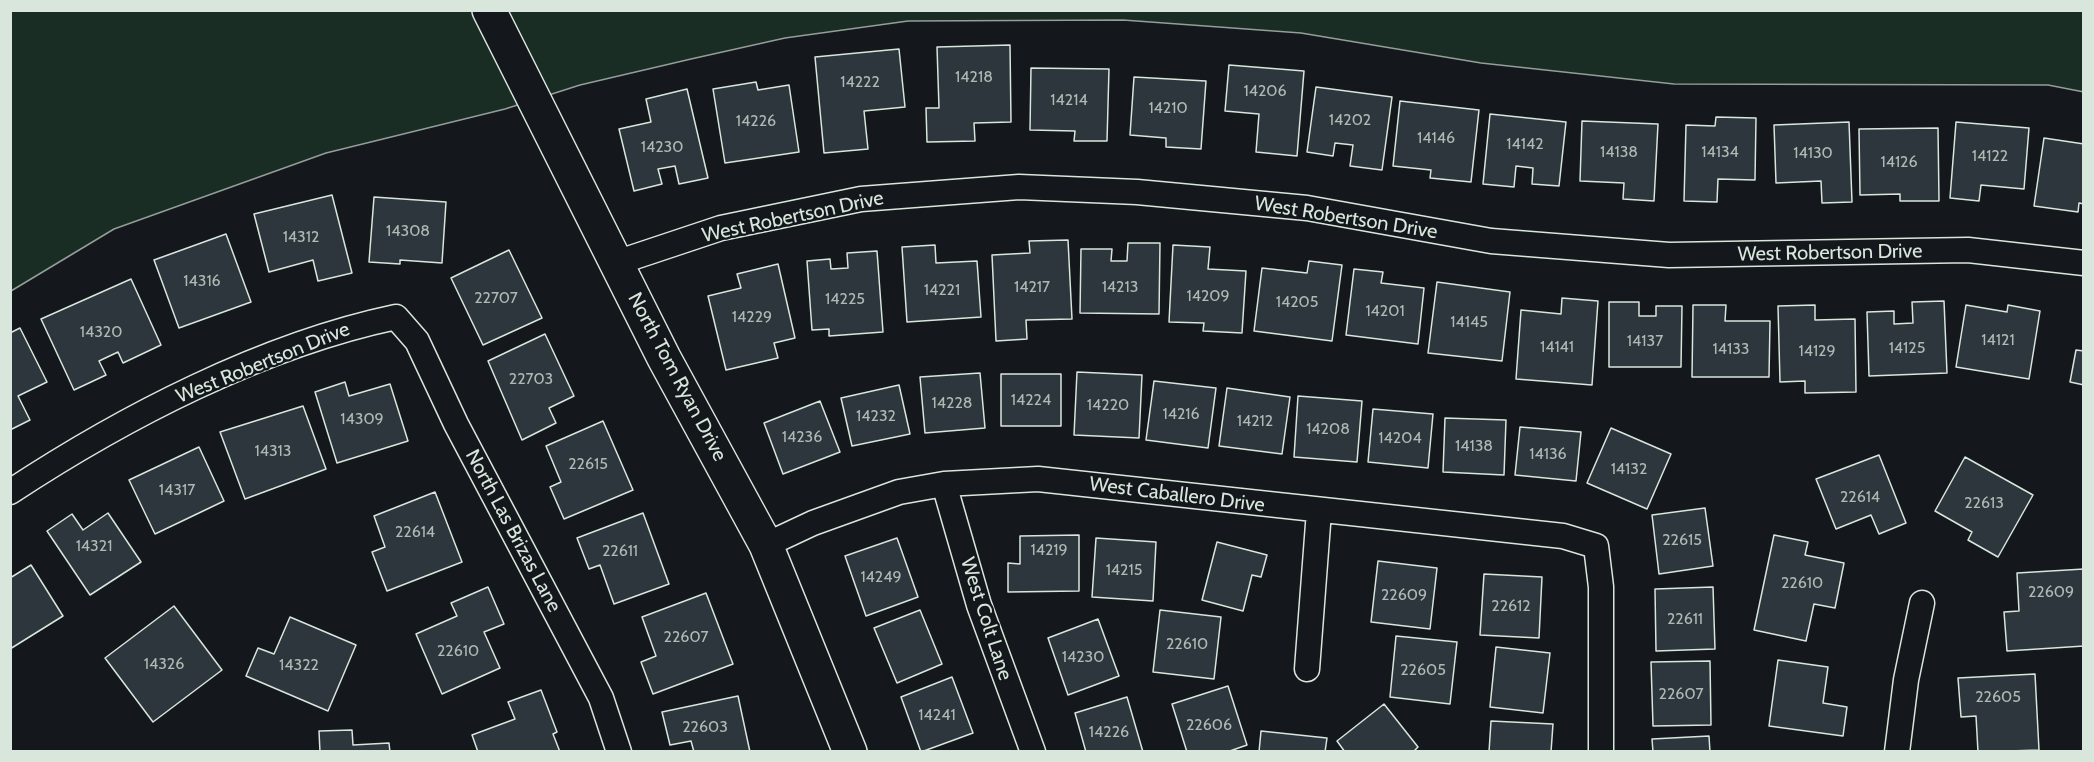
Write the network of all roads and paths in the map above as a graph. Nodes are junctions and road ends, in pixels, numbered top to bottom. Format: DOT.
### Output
graph roads {
  1 [pos="489,10"];
  2 [pos="616,263"];
  3 [pos="2084,263"];
  4 [pos="396,316"];
  5 [pos="944,484"];
  6 [pos="10,492"];
  7 [pos="1319,511"];
  8 [pos="766,545"];
  9 [pos="1922,603"];
  10 [pos="1307,669"];
  11 [pos="620,752"];
  12 [pos="850,752"];
  13 [pos="1033,752"];
  14 [pos="1600,752"];
  15 [pos="1897,752"];
  1 -- 2 [label="street, North Tom Ryan Drive"];
  2 -- 3 [label="street, West Robertson Drive"];
  2 -- 8 [label="street, North Tom Ryan Drive"];
  4 -- 6 [label="street, West Robertson Drive"];
  4 -- 11 [label="street, North Las Brizas Lane"];
  5 -- 7 [label="street, West Caballero Drive"];
  5 -- 8 [label="street, West Caballero Drive"];
  5 -- 13 [label="street, West Colt Lane"];
  7 -- 10 [label="street"];
  7 -- 14 [label="street, West Caballero Drive"];
  8 -- 12 [label="street, North Tom Ryan Drive"];
  9 -- 15 [label="street"];
}
